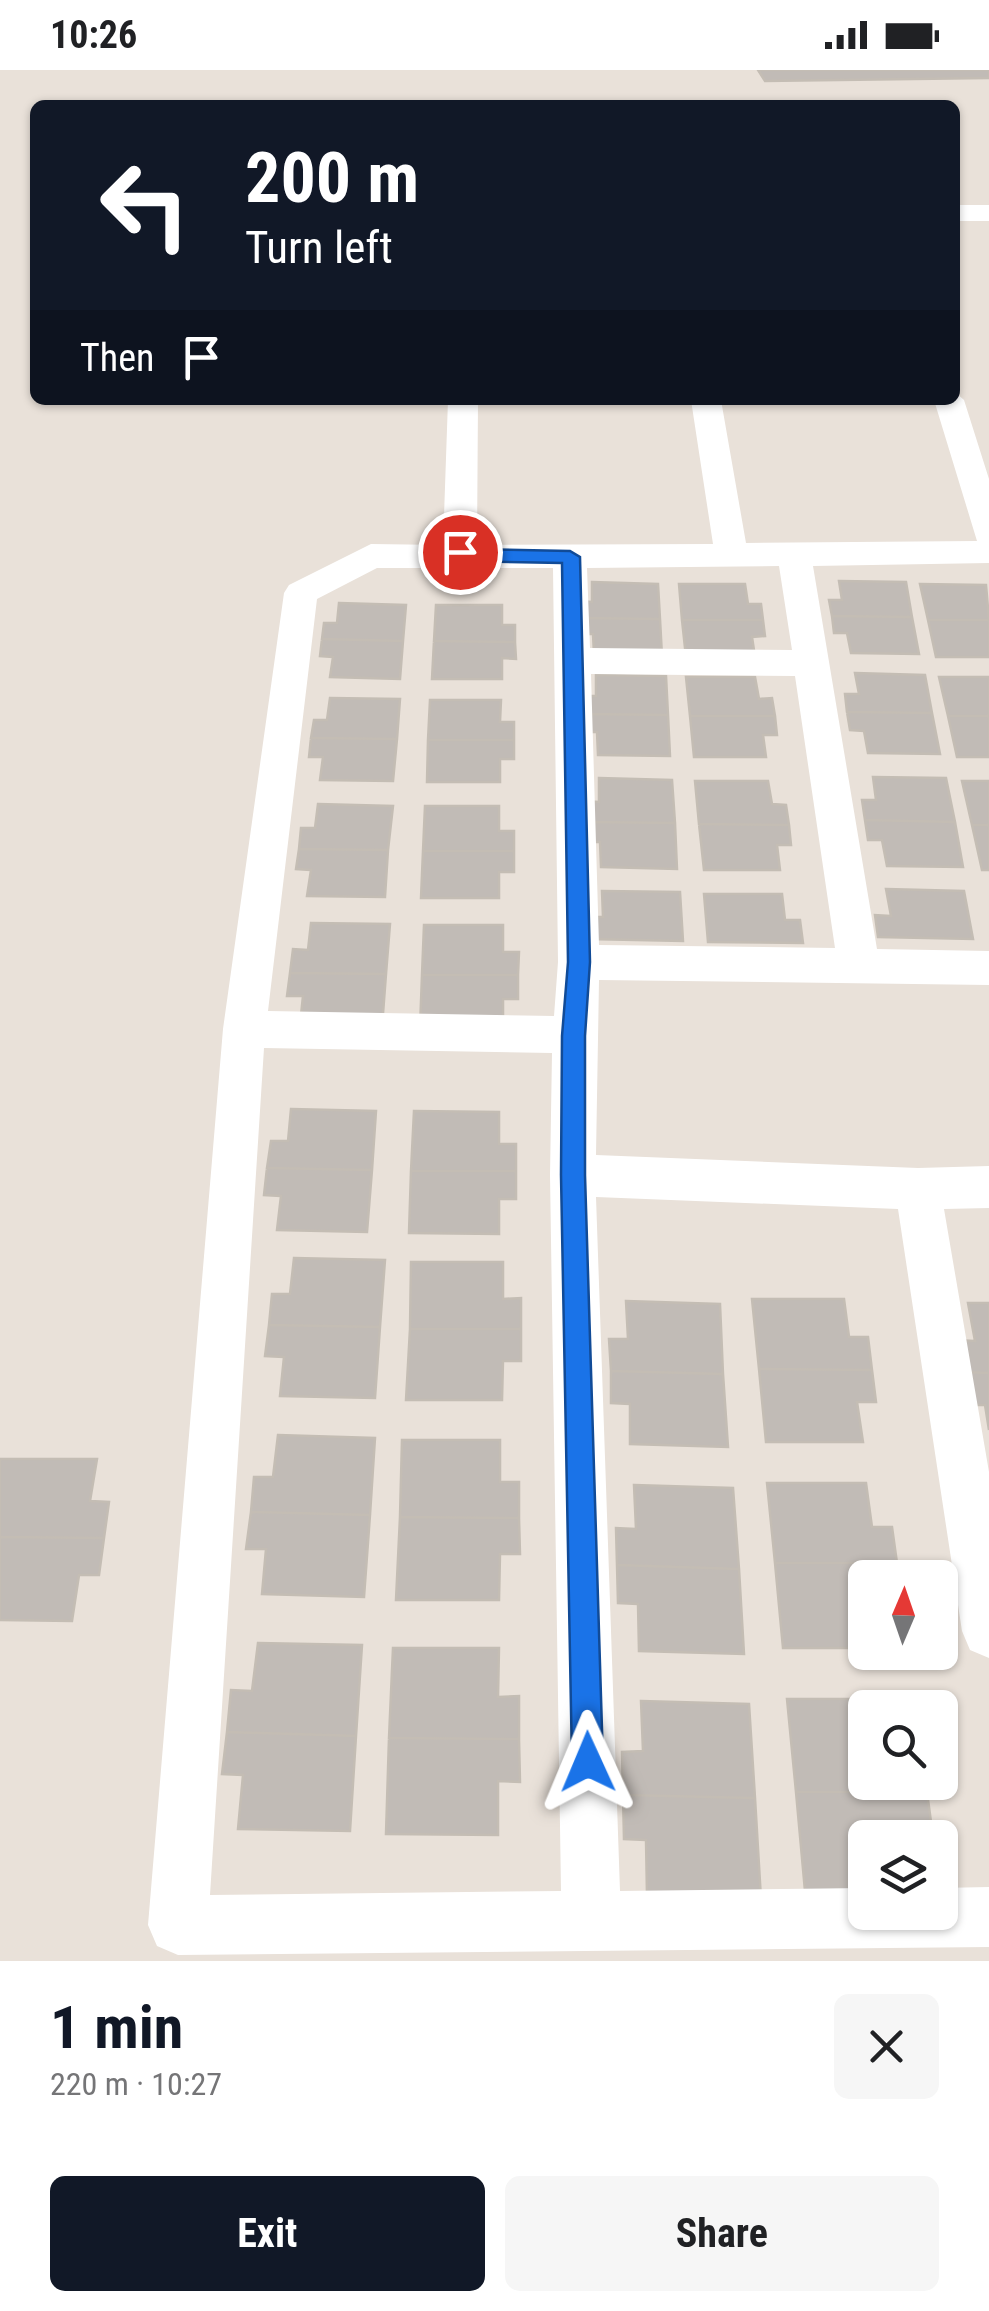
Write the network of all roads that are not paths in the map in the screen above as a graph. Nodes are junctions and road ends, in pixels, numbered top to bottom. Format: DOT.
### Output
graph roads {
  1 [pos="960,213"];
  2 [pos="989,213"];
  3 [pos="463,405"];
  4 [pos="707,405"];
  5 [pos="951,405"];
  6 [pos="989,533"];
  7 [pos="989,552"];
  8 [pos="731,554"];
  9 [pos="460,555"];
  10 [pos="570,557"];
  11 [pos="795,557"];
  12 [pos="571,661"];
  13 [pos="810,662"];
  14 [pos="579,962"];
  15 [pos="989,968"];
  16 [pos="859,969"];
  17 [pos="244,1029"];
  18 [pos="574,1036"];
  19 [pos="573,1175"];
  20 [pos="989,1187"];
  21 [pos="918,1189"];
  22 [pos="989,1631"];
  23 [pos="989,1917"];
  24 [pos="592,1919"];
  1 -- 2 [label="street"];
  3 -- 9 [label="street"];
  4 -- 8 [label="street"];
  5 -- 6 [label="street"];
  7 -- 11 [label="street"];
  8 -- 10 [label="street"];
  8 -- 11 [label="street"];
  9 -- 10 [label="street"];
  9 -- 17 [label="street"];
  10 -- 12 [label="street"];
  11 -- 13 [label="street"];
  12 -- 13 [label="street"];
  12 -- 14 [label="street"];
  13 -- 16 [label="street"];
  14 -- 16 [label="street"];
  14 -- 18 [label="street"];
  15 -- 16 [label="street"];
  17 -- 18 [label="street"];
  17 -- 24 [label="street"];
  18 -- 19 [label="street"];
  19 -- 21 [label="street"];
  19 -- 24 [label="street"];
  20 -- 21 [label="street"];
  21 -- 22 [label="street"];
  23 -- 24 [label="street"];
}
